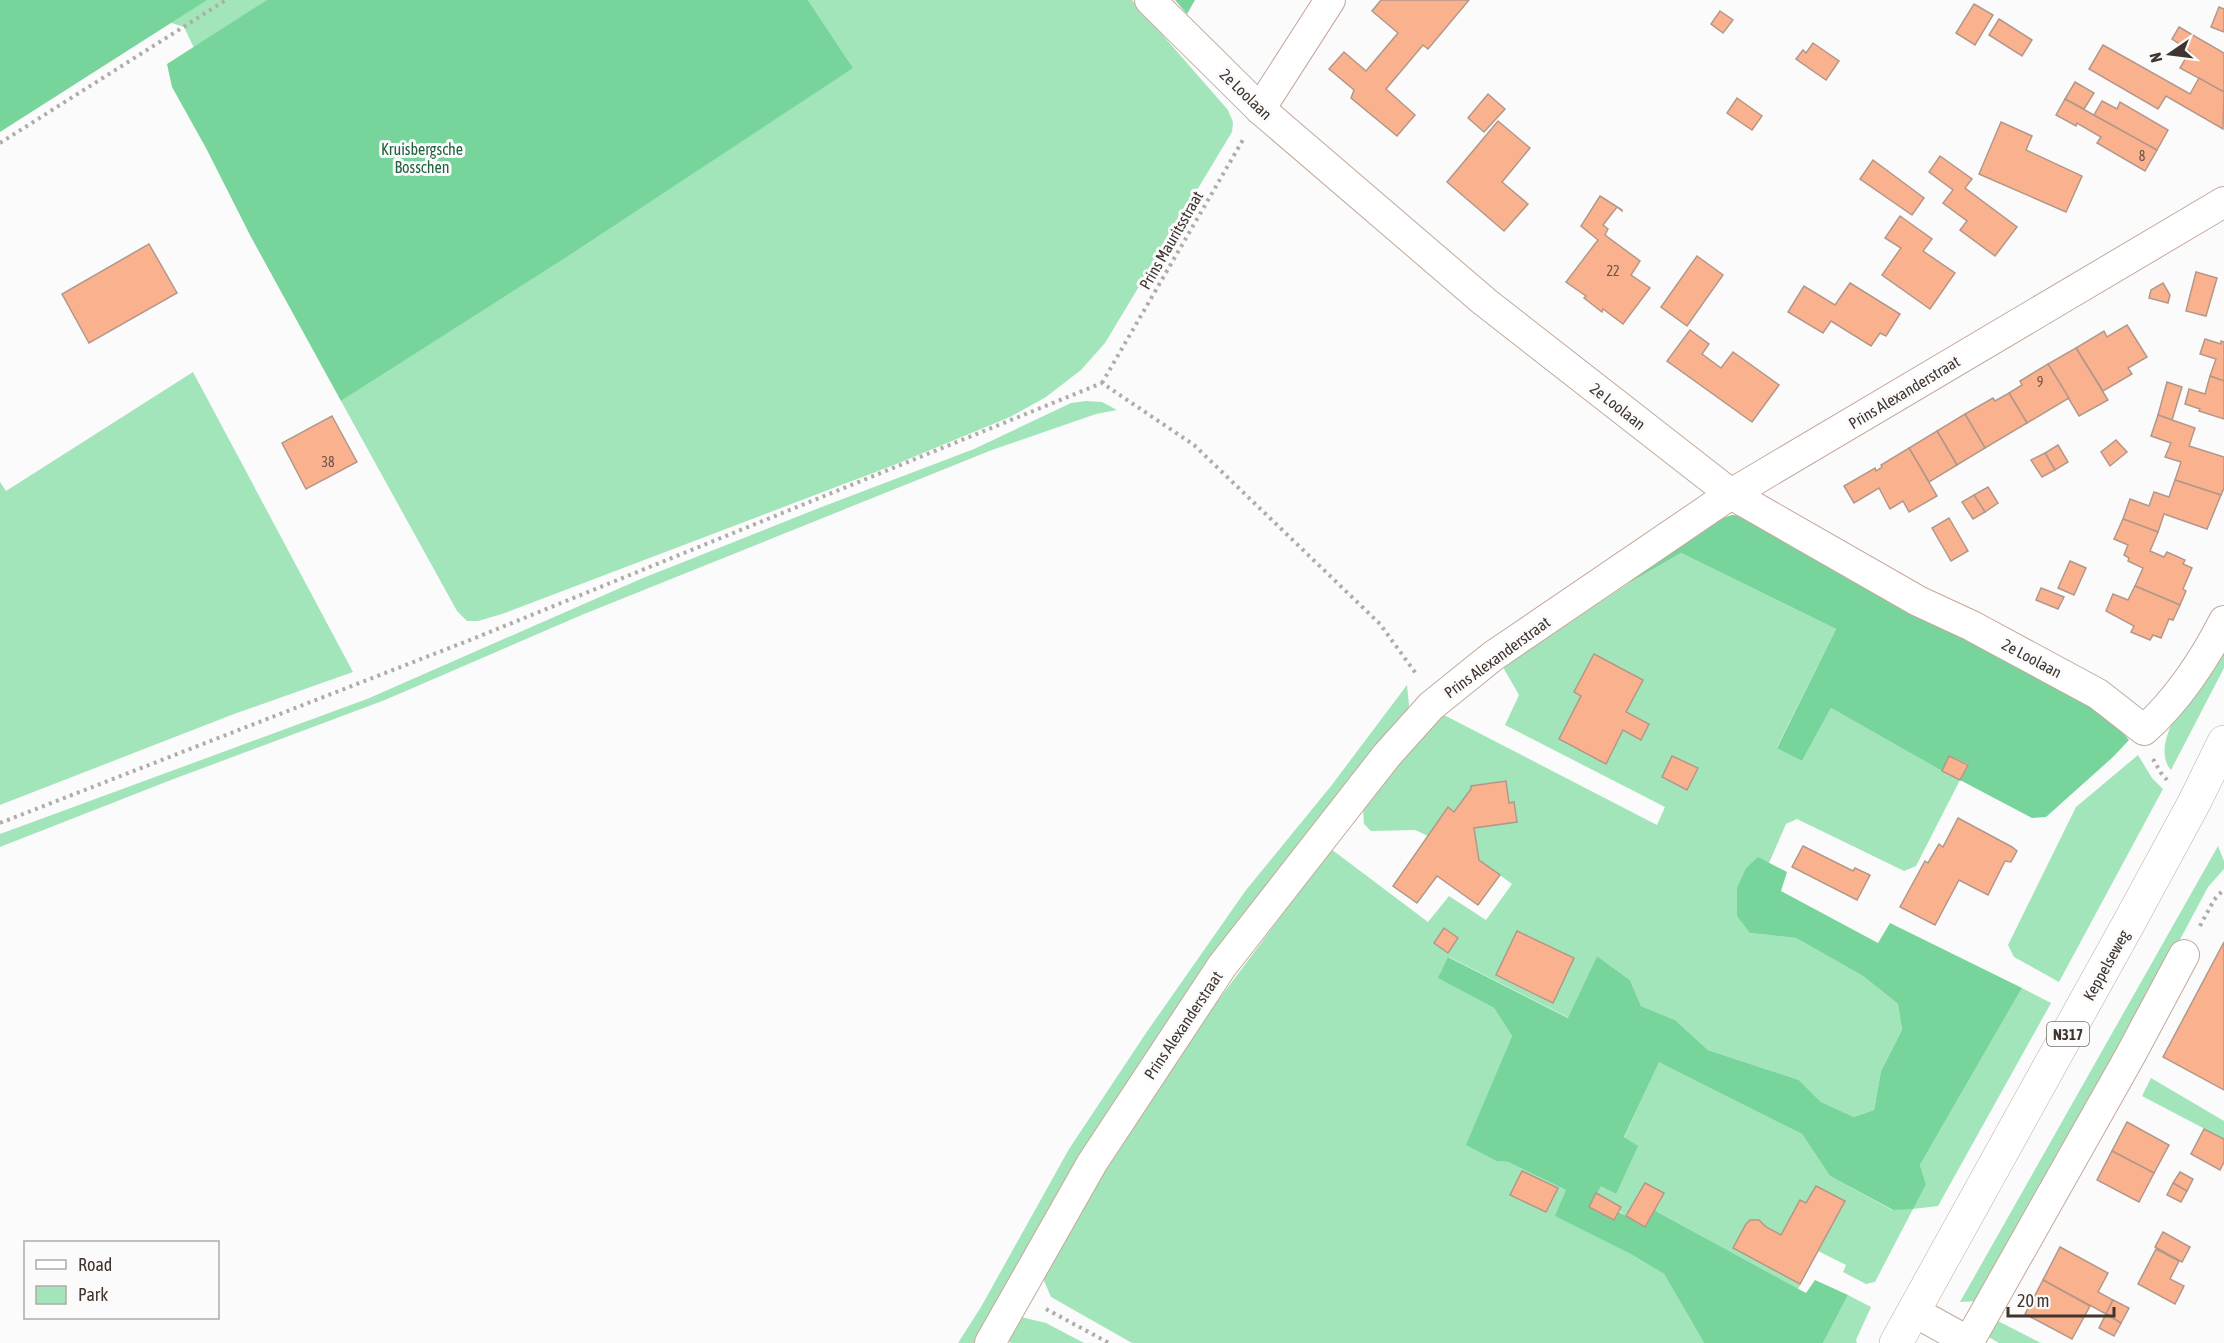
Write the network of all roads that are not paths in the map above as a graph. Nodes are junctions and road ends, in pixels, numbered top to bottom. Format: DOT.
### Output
graph roads {
  1 [pos="1150,0"];
  2 [pos="1330,0"];
  3 [pos="1260,109"];
  4 [pos="2224,202"];
  5 [pos="1731,494"];
  6 [pos="2224,621"];
  7 [pos="2222,751"];
  8 [pos="2184,955"];
  9 [pos="1915,1312"];
  10 [pos="1968,1342"];
  11 [pos="990,1343"];
  12 [pos="1896,1343"];
  1 -- 3 [label="street, 2e Loolaan"];
  2 -- 3 [label="street"];
  3 -- 5 [label="street, 2e Loolaan"];
  4 -- 5 [label="street, Prins Alexanderstraat"];
  5 -- 6 [label="street, 2e Loolaan"];
  5 -- 11 [label="street, Prins Alexanderstraat"];
  7 -- 9 [label="main road, Keppelseweg / N317"];
  8 -- 10 [label="street"];
  9 -- 10 [label="street"];
  9 -- 12 [label="main road, Keppelseweg / N317"];
}
